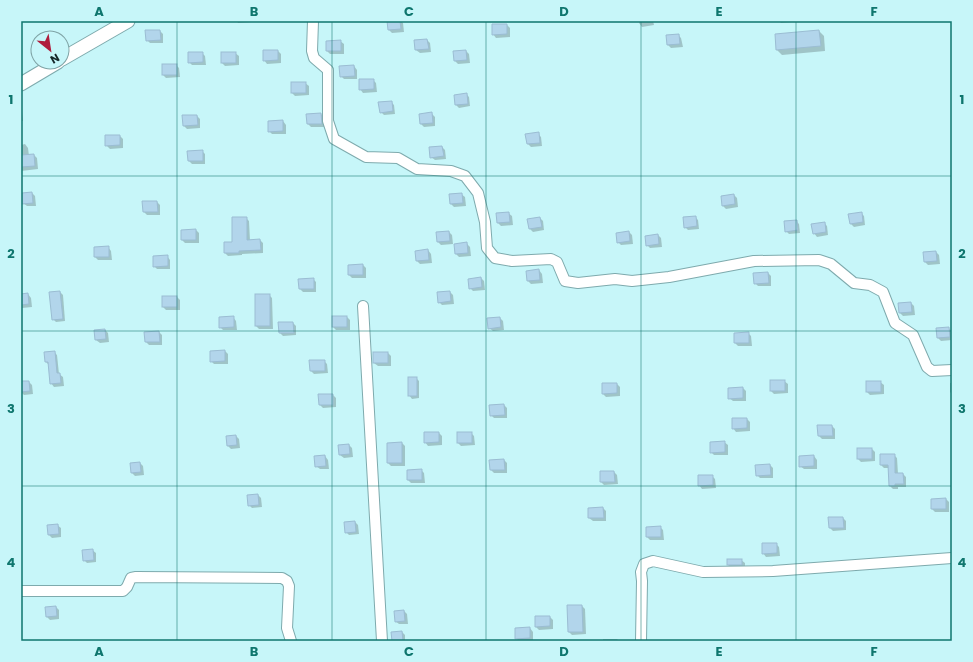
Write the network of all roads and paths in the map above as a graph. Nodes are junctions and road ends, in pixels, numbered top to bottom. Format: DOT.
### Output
graph roads {
  1 [pos="128,21"];
  2 [pos="313,21"];
  3 [pos="70,55"];
  4 [pos="45,70"];
  5 [pos="21,84"];
  6 [pos="363,306"];
  7 [pos="952,370"];
  8 [pos="952,558"];
  9 [pos="21,591"];
  10 [pos="292,641"];
  11 [pos="382,641"];
  12 [pos="642,641"];
  1 -- 3 [label="street"];
  2 -- 7 [label="street"];
  4 -- 5 [label="street"];
  6 -- 11 [label="street"];
  8 -- 12 [label="street"];
  9 -- 10 [label="street"];
}
